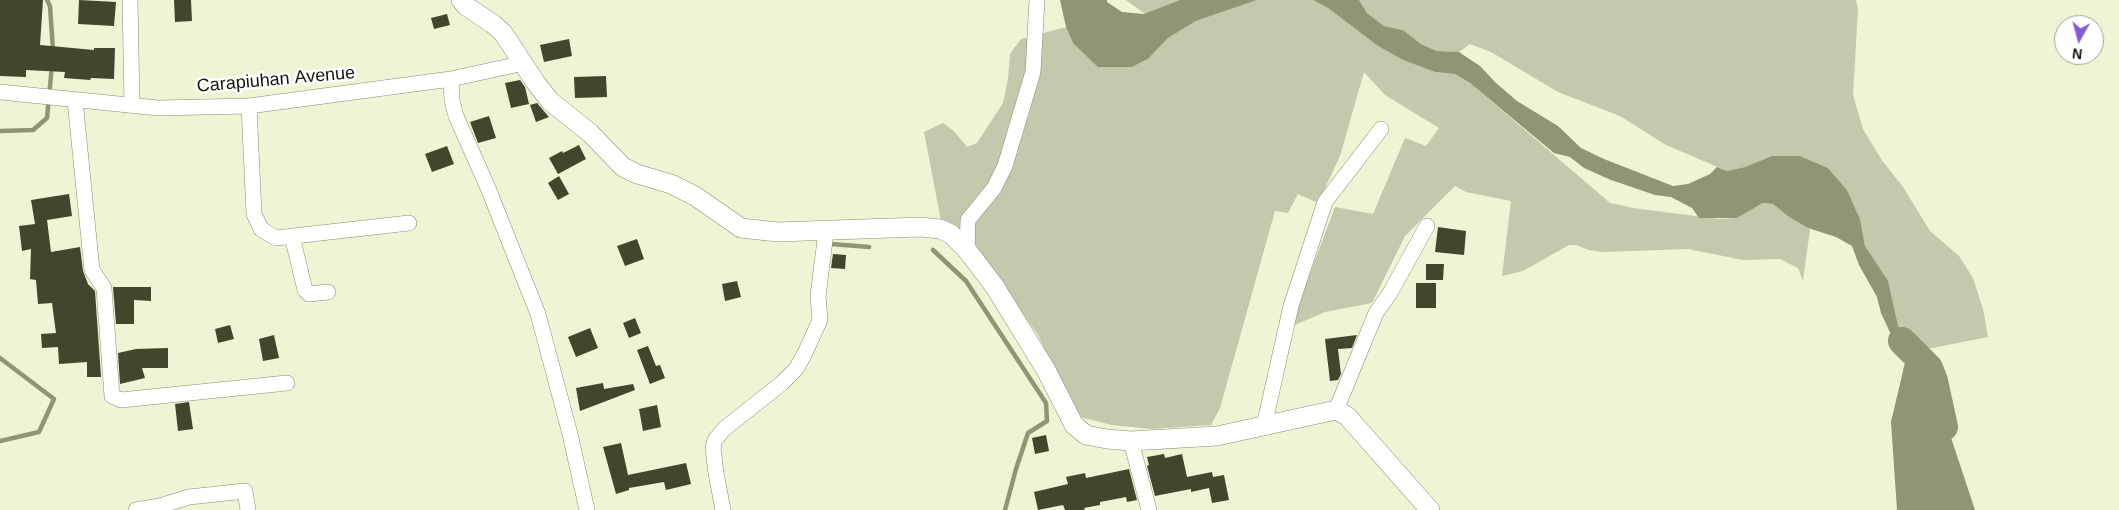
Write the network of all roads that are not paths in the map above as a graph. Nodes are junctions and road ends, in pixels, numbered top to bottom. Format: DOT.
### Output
graph roads {
  1 [pos="130,0"];
  2 [pos="461,0"];
  3 [pos="1037,0"];
  4 [pos="524,63"];
  5 [pos="451,79"];
  6 [pos="0,92"];
  7 [pos="69,100"];
  8 [pos="132,105"];
  9 [pos="249,106"];
  10 [pos="1381,129"];
  11 [pos="409,223"];
  12 [pos="1427,226"];
  13 [pos="826,232"];
  14 [pos="292,236"];
  15 [pos="967,250"];
  16 [pos="328,292"];
  17 [pos="287,383"];
  18 [pos="1336,410"];
  19 [pos="1264,426"];
  20 [pos="1131,441"];
  21 [pos="136,510"];
  22 [pos="248,510"];
  23 [pos="587,510"];
  24 [pos="723,510"];
  25 [pos="1148,510"];
  26 [pos="1430,510"];
  1 -- 8 [label="street"];
  2 -- 4 [label="street"];
  3 -- 15 [label="street"];
  4 -- 5 [label="street, Carapiuhan Avenue"];
  4 -- 13 [label="street"];
  5 -- 9 [label="street, Carapiuhan Avenue"];
  5 -- 23 [label="street"];
  6 -- 7 [label="street, Carapiuhan Avenue"];
  7 -- 8 [label="street, Carapiuhan Avenue"];
  7 -- 17 [label="street"];
  8 -- 9 [label="street, Carapiuhan Avenue"];
  9 -- 14 [label="street"];
  10 -- 19 [label="street"];
  11 -- 14 [label="street"];
  12 -- 18 [label="street"];
  13 -- 15 [label="street"];
  13 -- 24 [label="street"];
  14 -- 16 [label="street"];
  15 -- 20 [label="street"];
  18 -- 19 [label="street"];
  18 -- 26 [label="street"];
  19 -- 20 [label="street"];
  20 -- 25 [label="street"];
  21 -- 22 [label="street"];
}
